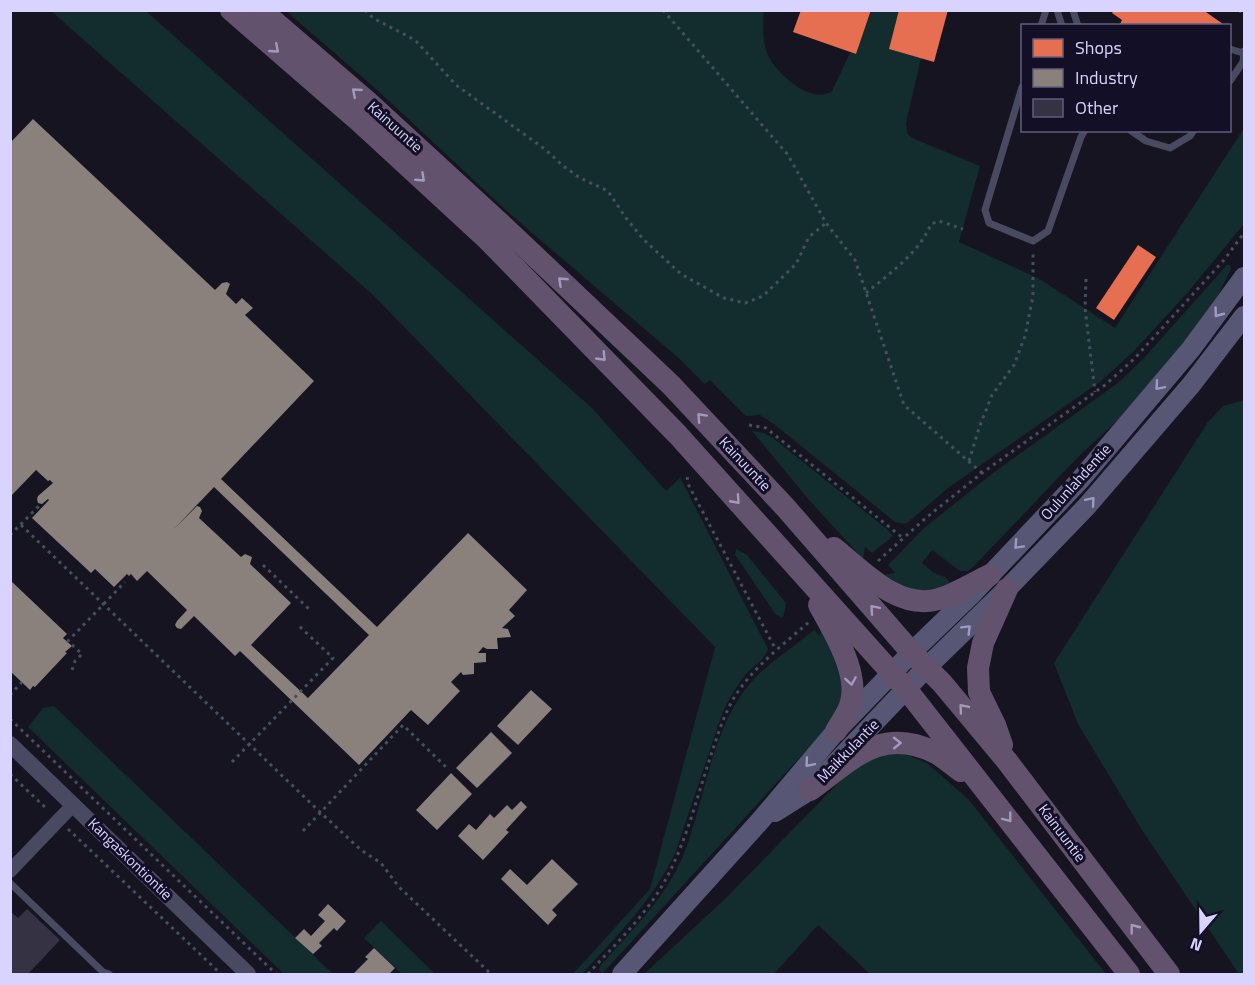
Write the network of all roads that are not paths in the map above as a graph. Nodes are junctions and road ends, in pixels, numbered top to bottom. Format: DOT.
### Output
graph roads {
  1 [pos="231,10"];
  2 [pos="261,10"];
  3 [pos="1244,52"];
  4 [pos="1231,80"];
  5 [pos="1021,93"];
  6 [pos="1084,132"];
  7 [pos="1133,132"];
  8 [pos="1193,132"];
  9 [pos="1245,278"];
  10 [pos="1245,316"];
  11 [pos="786,508"];
  12 [pos="801,572"];
  13 [pos="999,582"];
  14 [pos="919,661"];
  15 [pos="899,682"];
  16 [pos="836,731"];
  17 [pos="10,744"];
  18 [pos="1007,761"];
  19 [pos="810,790"];
  20 [pos="986,790"];
  21 [pos="73,805"];
  22 [pos="760,821"];
  23 [pos="10,871"];
  24 [pos="10,883"];
  25 [pos="110,975"];
  26 [pos="248,975"];
  27 [pos="622,975"];
  28 [pos="1129,975"];
  29 [pos="1169,975"];
  1 -- 12 [label="highway, Kainuuntie, one-way"];
  11 -- 2 [label="highway, Kainuuntie, one-way"];
  3 -- 4 [label="lane"];
  5 -- 6 [label="lane"];
  7 -- 8 [label="lane"];
  9 -- 13 [label="main road, Oulunlahdentie, one-way"];
  13 -- 10 [label="main road, Oulunlahdentie, one-way"];
  11 -- 13 [label="highway"];
  14 -- 11 [label="highway, Kainuuntie, one-way"];
  12 -- 15 [label="highway, Kainuuntie"];
  12 -- 16 [label="highway, one-way"];
  13 -- 14 [label="main road, Oulunlahdentie"];
  18 -- 13 [label="highway, one-way"];
  14 -- 15 [label="main road, Oulunlahdentie"];
  18 -- 14 [label="highway, Kainuuntie, one-way"];
  15 -- 16 [label="main road, Maikkulantie"];
  15 -- 19 [label="main road, Maikkulantie"];
  15 -- 20 [label="highway, Kainuuntie"];
  16 -- 22 [label="main road, Maikkulantie, one-way"];
  17 -- 21 [label="street, Kangaskontiontie"];
  29 -- 18 [label="highway, Kainuuntie, one-way"];
  19 -- 20 [label="highway, one-way"];
  19 -- 22 [label="main road, Maikkulantie"];
  20 -- 28 [label="highway, Kainuuntie, one-way"];
  21 -- 23 [label="street"];
  21 -- 26 [label="street, Kangaskontiontie"];
  22 -- 27 [label="main road, Maikkulantie"];
  24 -- 25 [label="lane"];
}
